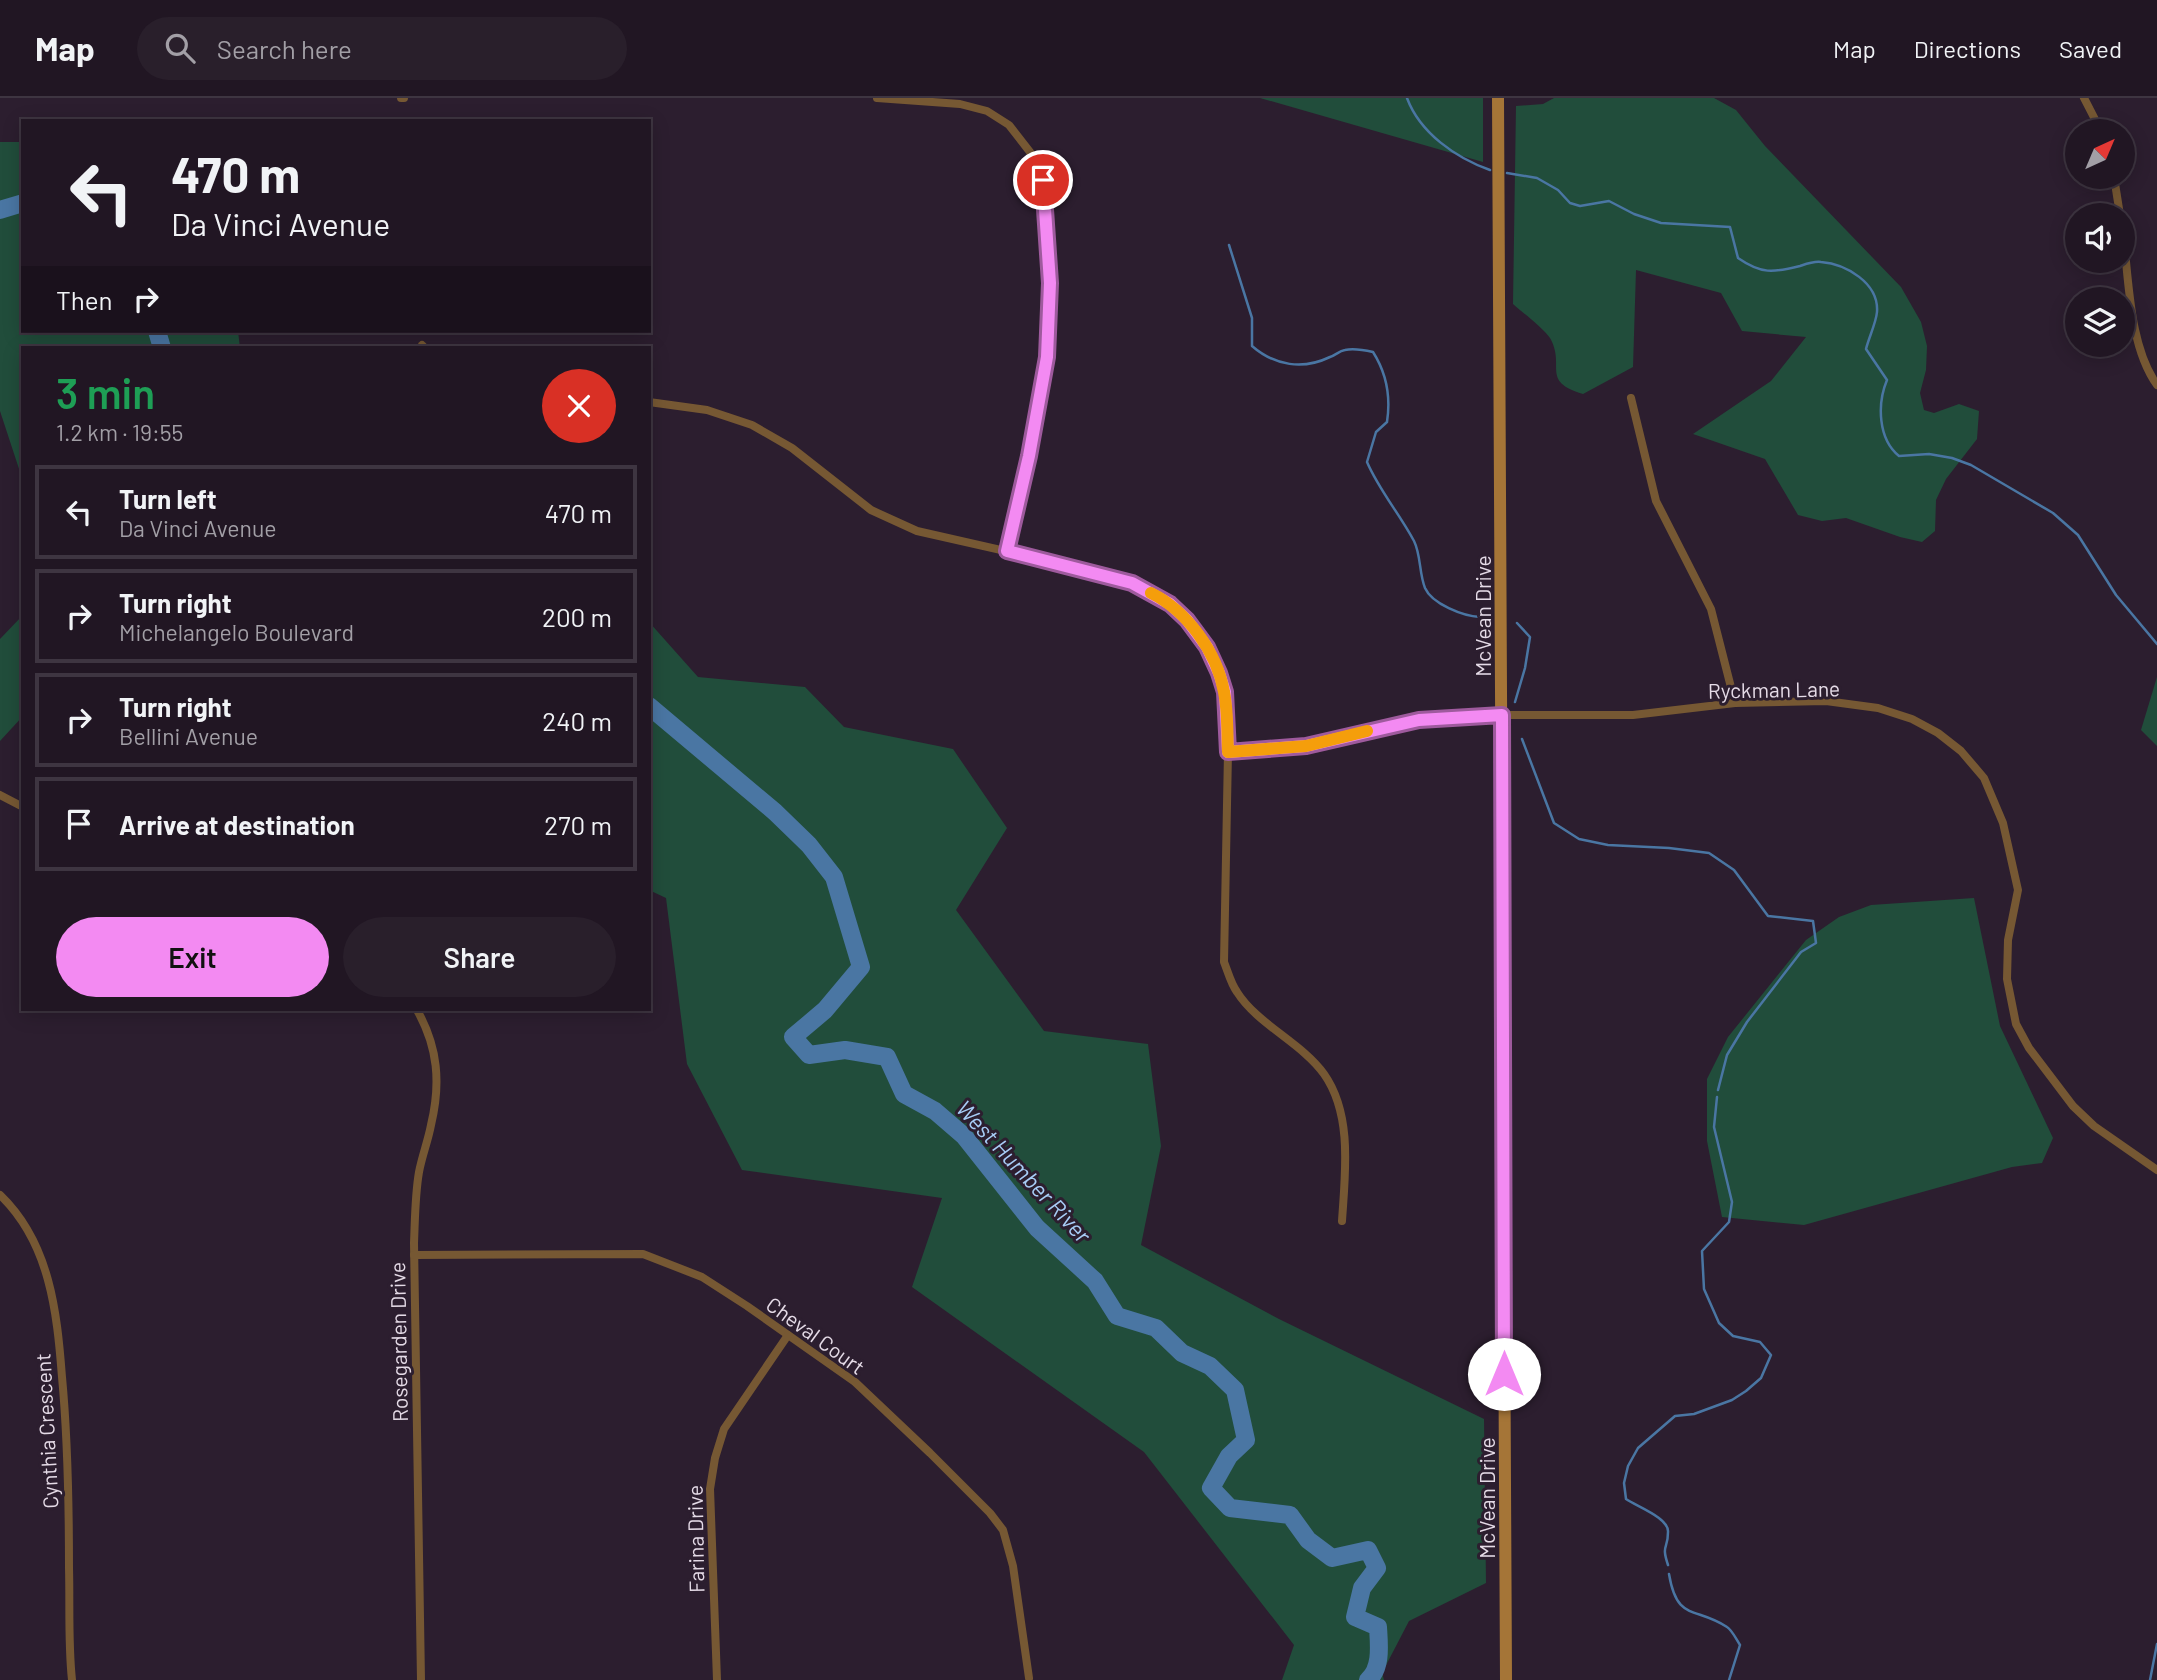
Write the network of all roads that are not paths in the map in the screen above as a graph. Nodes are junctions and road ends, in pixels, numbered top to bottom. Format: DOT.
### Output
graph roads {
  1 [pos="877,98"];
  2 [pos="1498,98"];
  3 [pos="2084,98"];
  4 [pos="2095,119"];
  5 [pos="2128,273"];
  6 [pos="2157,385"];
  7 [pos="1631,398"];
  8 [pos="651,402"];
  9 [pos="1007,551"];
  10 [pos="1735,703"];
  11 [pos="1502,715"];
  12 [pos="1228,752"];
  13 [pos="0,795"];
  14 [pos="21,806"];
  15 [pos="418,1011"];
  16 [pos="2157,1170"];
  17 [pos="0,1195"];
  18 [pos="1342,1222"];
  19 [pos="414,1255"];
  20 [pos="788,1335"];
  21 [pos="1029,1678"];
  22 [pos="72,1680"];
  23 [pos="421,1680"];
  24 [pos="717,1680"];
  25 [pos="1506,1680"];
  1 -- 9 [label="street"];
  2 -- 11 [label="main road, McVean Drive"];
  3 -- 4 [label="street"];
  5 -- 6 [label="street"];
  7 -- 10 [label="street"];
  8 -- 9 [label="street"];
  9 -- 12 [label="street"];
  10 -- 11 [label="street, Ryckman Lane"];
  10 -- 16 [label="street, Ryckman Lane"];
  11 -- 12 [label="street, Ryckman Lane"];
  11 -- 25 [label="main road, McVean Drive"];
  12 -- 18 [label="street"];
  13 -- 14 [label="street"];
  15 -- 19 [label="street, Rosegarden Drive"];
  17 -- 22 [label="street, Cynthia Crescent"];
  19 -- 20 [label="street, Cheval Court"];
  19 -- 23 [label="street, Rosegarden Drive"];
  20 -- 21 [label="street, Cheval Court"];
  20 -- 24 [label="street, Farina Drive"];
}
